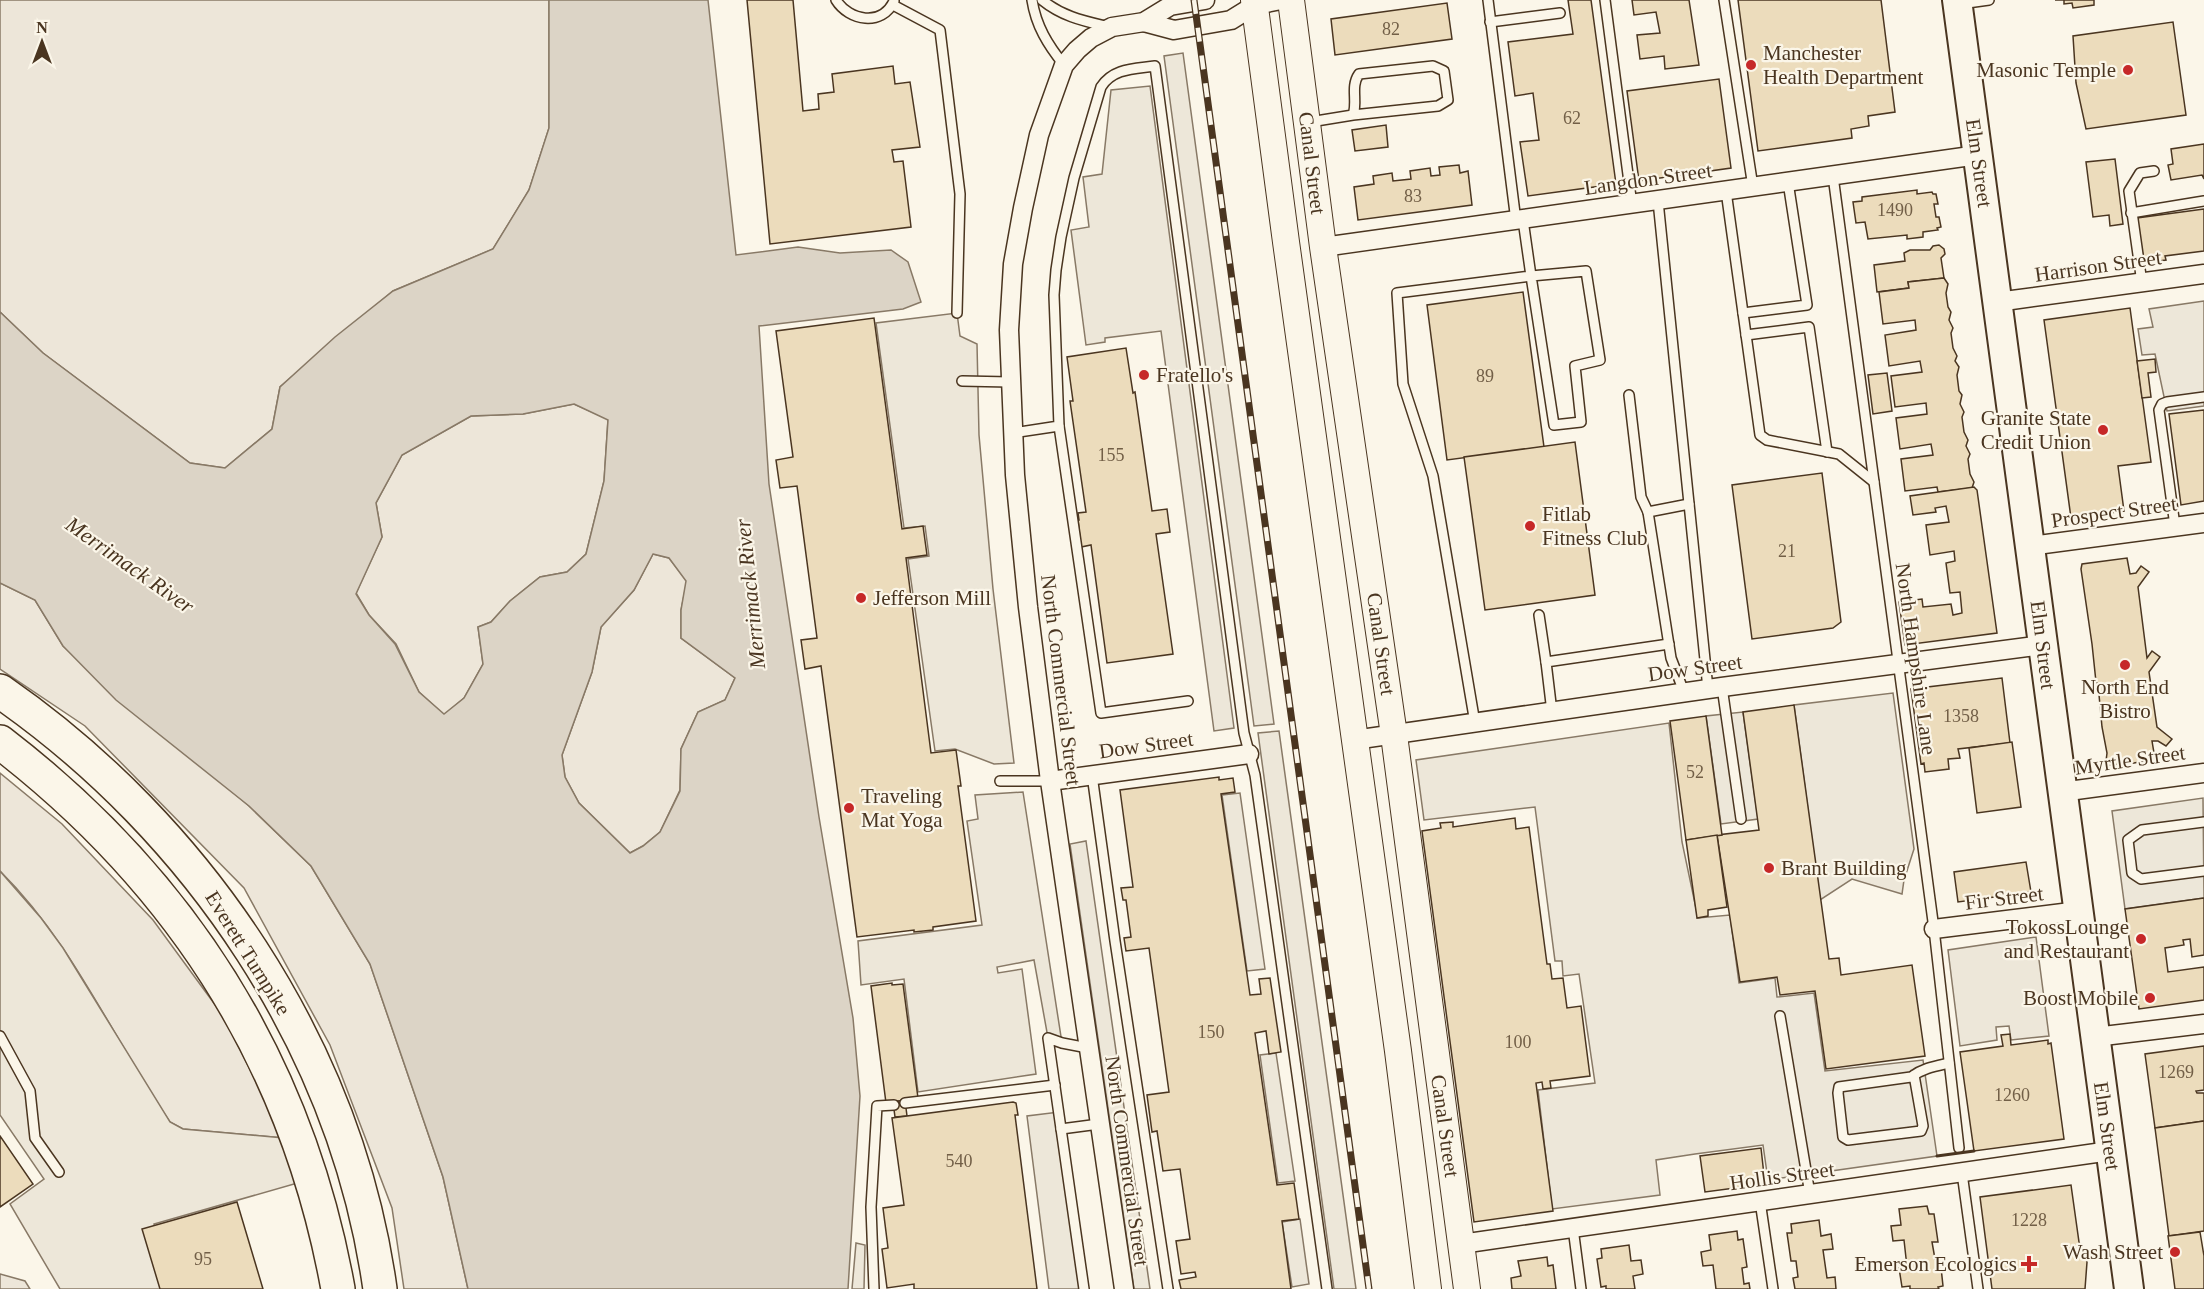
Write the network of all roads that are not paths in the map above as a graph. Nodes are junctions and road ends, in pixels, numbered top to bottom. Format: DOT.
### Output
graph roads {
  1 [pos="836,0"];
  2 [pos="1032,0"];
  3 [pos="1042,0"];
  4 [pos="1205,0"];
  5 [pos="1281,0"];
  6 [pos="1292,0"];
  7 [pos="1488,0"];
  8 [pos="1605,0"];
  9 [pos="1724,0"];
  10 [pos="1989,0"];
  11 [pos="1249,2"];
  12 [pos="1958,2"];
  13 [pos="894,3"];
  14 [pos="1560,13"];
  15 [pos="1144,22"];
  16 [pos="1490,22"];
  17 [pos="1112,27"];
  18 [pos="1064,65"];
  19 [pos="1353,115"];
  20 [pos="1307,122"];
  21 [pos="1978,155"];
  22 [pos="2154,171"];
  23 [pos="1833,176"];
  24 [pos="1788,182"];
  25 [pos="1753,187"];
  26 [pos="1726,191"];
  27 [pos="1658,201"];
  28 [pos="2204,201"];
  29 [pos="1632,205"];
  30 [pos="2131,213"];
  31 [pos="1520,220"];
  32 [pos="1323,247"];
  33 [pos="2204,274"];
  34 [pos="1531,276"];
  35 [pos="2142,283"];
  36 [pos="1997,302"];
  37 [pos="957,313"];
  38 [pos="1743,313"];
  39 [pos="1746,335"];
  40 [pos="962,381"];
  41 [pos="1010,382"];
  42 [pos="1629,395"];
  43 [pos="2204,397"];
  44 [pos="1059,426"];
  45 [pos="1012,433"];
  46 [pos="1827,452"];
  47 [pos="1874,482"];
  48 [pos="1689,504"];
  49 [pos="1648,513"];
  50 [pos="2204,523"];
  51 [pos="2175,526"];
  52 [pos="2030,546"];
  53 [pos="1539,615"];
  54 [pos="1669,644"];
  55 [pos="2043,645"];
  56 [pos="1546,662"];
  57 [pos="1899,664"];
  58 [pos="1715,688"];
  59 [pos="0,692"];
  60 [pos="1684,692"];
  61 [pos="1188,701"];
  62 [pos="1552,712"];
  63 [pos="1475,723"];
  64 [pos="1394,735"];
  65 [pos="1354,740"];
  66 [pos="0,742"];
  67 [pos="1249,754"];
  68 [pos="2204,773"];
  69 [pos="1092,775"];
  70 [pos="1000,780"];
  71 [pos="1050,780"];
  72 [pos="2061,792"];
  73 [pos="1741,819"];
  74 [pos="2204,822"];
  75 [pos="2204,871"];
  76 [pos="2079,911"];
  77 [pos="1934,929"];
  78 [pos="1780,1016"];
  79 [pos="2204,1024"];
  80 [pos="0,1036"];
  81 [pos="2095,1037"];
  82 [pos="1088,1047"];
  83 [pos="1950,1063"];
  84 [pos="1914,1075"];
  85 [pos="1055,1085"];
  86 [pos="905,1103"];
  87 [pos="894,1105"];
  88 [pos="1099,1124"];
  89 [pos="1061,1129"];
  90 [pos="1959,1148"];
  91 [pos="2110,1151"];
  92 [pos="60,1172"];
  93 [pos="1962,1173"];
  94 [pos="1810,1194"];
  95 [pos="1760,1201"];
  96 [pos="1573,1228"];
  97 [pos="1461,1244"];
  98 [pos="338,1289"];
  99 [pos="380,1289"];
  100 [pos="874,1289"];
  101 [pos="1084,1289"];
  102 [pos="1124,1289"];
  103 [pos="1168,1289"];
  104 [pos="1327,1289"];
  105 [pos="1428,1289"];
  106 [pos="1467,1289"];
  107 [pos="1581,1289"];
  108 [pos="1773,1289"];
  109 [pos="1978,1289"];
  110 [pos="2129,1289"];
  1 -- 13 [label="lane"];
  2 -- 18 [label="lane"];
  3 -- 17 [label="lane"];
  4 -- 15 [label="street, North Commercial Street"];
  5 -- 11 [label="street, North Commercial Street"];
  6 -- 20 [label="street, Canal Street"];
  7 -- 16 [label="lane"];
  8 -- 29 [label="lane"];
  9 -- 25 [label="lane"];
  10 -- 12 [label="lane"];
  11 -- 15 [label="street, North Commercial Street"];
  11 -- 65 [label="street, Canal Street"];
  12 -- 21 [label="main road, Elm Street"];
  13 -- 37 [label="lane"];
  14 -- 16 [label="lane"];
  15 -- 17 [label="street, North Commercial Street"];
  16 -- 31 [label="lane"];
  17 -- 18 [label="street, North Commercial Street"];
  18 -- 41 [label="street, North Commercial Street"];
  19 -- 19 [label="lane"];
  19 -- 20 [label="lane"];
  20 -- 32 [label="street, Canal Street"];
  21 -- 23 [label="street, Langdon Street"];
  21 -- 36 [label="main road, Elm Street"];
  22 -- 30 [label="lane"];
  23 -- 24 [label="street, Langdon Street"];
  23 -- 47 [label="lane, North Hampshire Lane"];
  24 -- 25 [label="street, Langdon Street"];
  24 -- 38 [label="lane"];
  25 -- 26 [label="street, Langdon Street"];
  26 -- 27 [label="street, Langdon Street"];
  26 -- 38 [label="lane"];
  27 -- 29 [label="street, Langdon Street"];
  27 -- 48 [label="lane"];
  28 -- 30 [label="lane"];
  29 -- 31 [label="street, Langdon Street"];
  30 -- 35 [label="lane"];
  31 -- 32 [label="street, Langdon Street"];
  31 -- 34 [label="lane"];
  32 -- 64 [label="street, Canal Street"];
  33 -- 35 [label="street, Harrison Street"];
  34 -- 34 [label="lane"];
  34 -- 63 [label="lane"];
  35 -- 36 [label="street, Harrison Street"];
  36 -- 52 [label="main road, Elm Street"];
  38 -- 39 [label="lane"];
  39 -- 46 [label="lane"];
  39 -- 46 [label="lane"];
  40 -- 41 [label="lane"];
  41 -- 45 [label="street, North Commercial Street"];
  42 -- 49 [label="lane"];
  43 -- 51 [label="lane"];
  44 -- 45 [label="lane"];
  44 -- 61 [label="lane"];
  44 -- 67 [label="lane"];
  45 -- 71 [label="street, North Commercial Street"];
  46 -- 47 [label="lane"];
  47 -- 57 [label="lane, North Hampshire Lane"];
  48 -- 49 [label="lane"];
  48 -- 58 [label="lane"];
  49 -- 54 [label="lane"];
  50 -- 51 [label="street, Prospect Street"];
  51 -- 52 [label="street, Prospect Street"];
  52 -- 55 [label="main road, Elm Street"];
  53 -- 56 [label="lane"];
  54 -- 56 [label="lane"];
  54 -- 60 [label="lane"];
  55 -- 57 [label="street, Dow Street"];
  55 -- 72 [label="main road, Elm Street"];
  56 -- 62 [label="lane"];
  57 -- 58 [label="street, Dow Street"];
  57 -- 77 [label="lane, North Hampshire Lane"];
  58 -- 60 [label="street, Dow Street"];
  58 -- 73 [label="lane"];
  59 -- 99 [label="highway, Everett Turnpike"];
  60 -- 62 [label="street, Dow Street"];
  62 -- 63 [label="street, Dow Street"];
  63 -- 64 [label="street, Dow Street"];
  64 -- 65 [label="street, Dow Street"];
  64 -- 97 [label="street, Canal Street"];
  65 -- 105 [label="street, Canal Street"];
  66 -- 98 [label="highway, Everett Turnpike"];
  67 -- 69 [label="street, Dow Street"];
  67 -- 104 [label="lane"];
  68 -- 72 [label="street, Myrtle Street"];
  69 -- 71 [label="street, Dow Street"];
  69 -- 103 [label="lane"];
  70 -- 71 [label="lane"];
  71 -- 82 [label="street, North Commercial Street"];
  72 -- 76 [label="main road, Elm Street"];
  74 -- 75 [label="lane"];
  76 -- 77 [label="street, Fir Street"];
  76 -- 81 [label="main road, Elm Street"];
  77 -- 83 [label="lane, North Hampshire Lane"];
  78 -- 94 [label="lane"];
  79 -- 81 [label="street"];
  80 -- 92 [label="lane"];
  81 -- 91 [label="main road, Elm Street"];
  82 -- 85 [label="lane"];
  82 -- 88 [label="street, North Commercial Street"];
  83 -- 84 [label="lane"];
  83 -- 90 [label="lane, North Hampshire Lane"];
  84 -- 84 [label="lane"];
  85 -- 86 [label="lane"];
  85 -- 89 [label="lane"];
  87 -- 100 [label="lane"];
  88 -- 89 [label="lane"];
  88 -- 102 [label="street, North Commercial Street"];
  89 -- 101 [label="lane"];
  91 -- 93 [label="street, Hollis Street"];
  91 -- 110 [label="main road, Elm Street"];
  93 -- 94 [label="street, Hollis Street"];
  93 -- 109 [label="lane"];
  94 -- 95 [label="street, Hollis Street"];
  95 -- 96 [label="street, Hollis Street"];
  95 -- 108 [label="lane"];
  96 -- 97 [label="street, Hollis Street"];
  96 -- 107 [label="lane"];
  97 -- 106 [label="street, Canal Street"];
}
